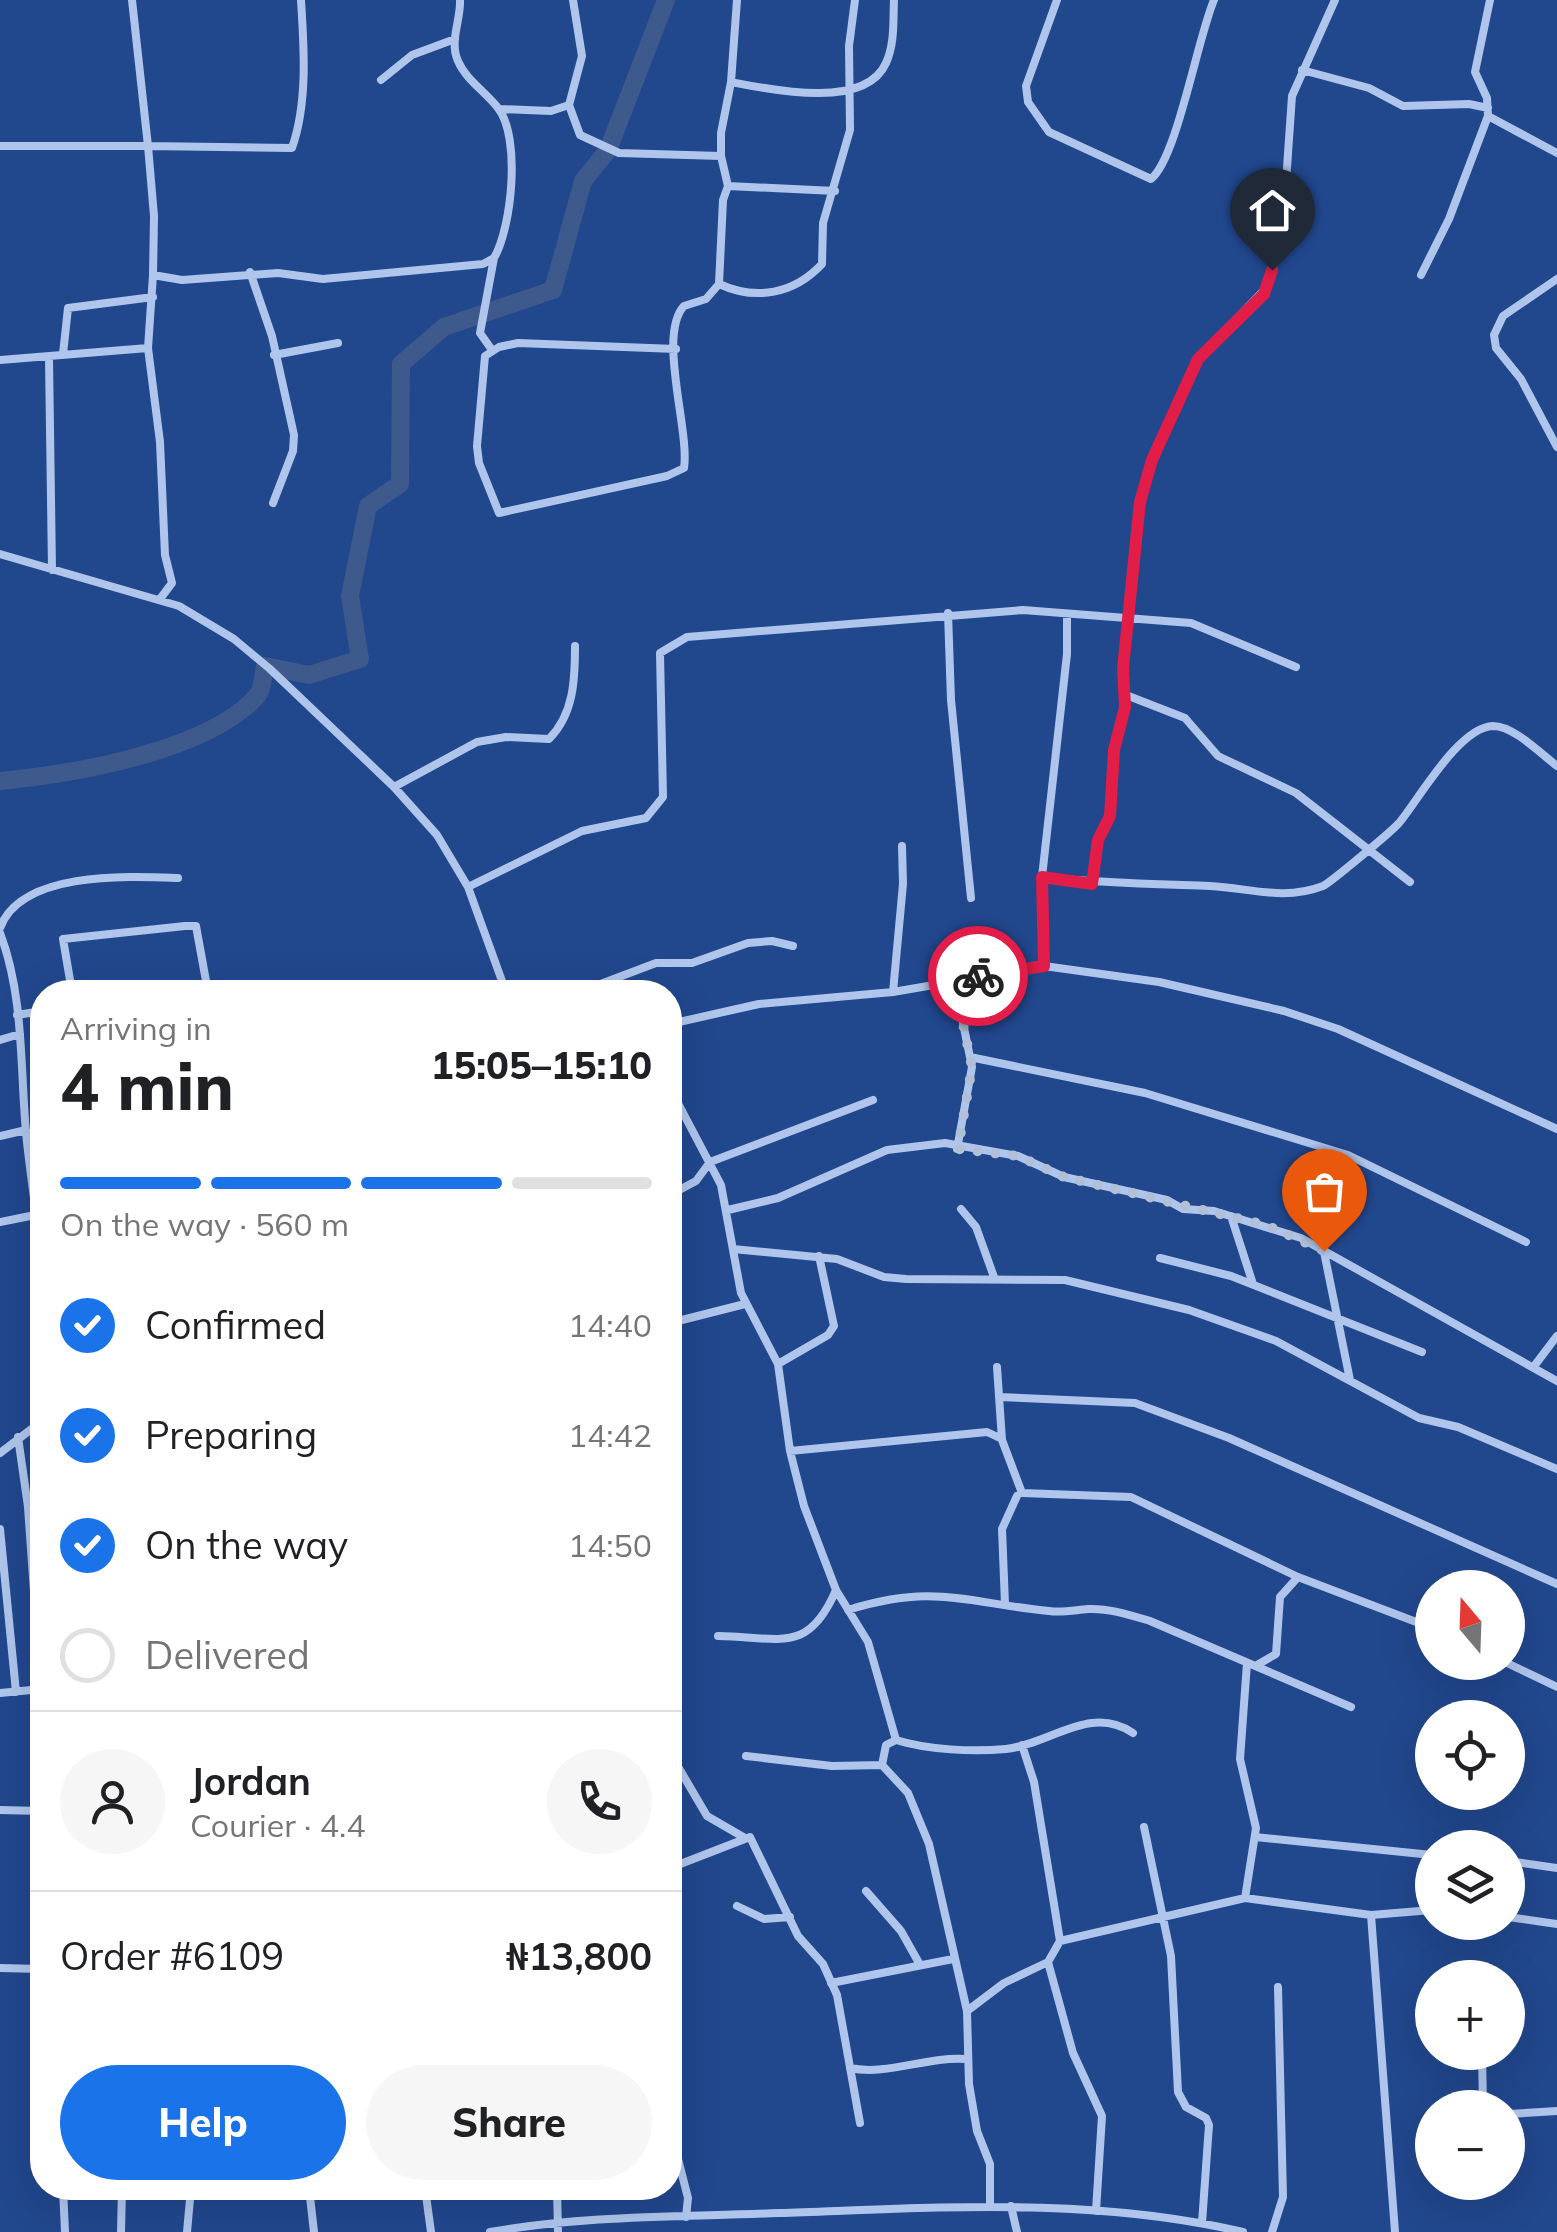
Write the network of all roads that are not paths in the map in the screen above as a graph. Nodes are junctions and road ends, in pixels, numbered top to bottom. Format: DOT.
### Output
graph roads {
  1 [pos="132,0"];
  2 [pos="302,0"];
  3 [pos="460,0"];
  4 [pos="573,0"];
  5 [pos="736,0"];
  6 [pos="855,0"];
  7 [pos="894,0"];
  8 [pos="1057,0"];
  9 [pos="1214,0"];
  10 [pos="1335,0"];
  11 [pos="1490,0"];
  12 [pos="454,39"];
  13 [pos="1302,70"];
  14 [pos="381,80"];
  15 [pos="731,82"];
  16 [pos="849,92"];
  17 [pos="570,105"];
  18 [pos="500,110"];
  19 [pos="1488,112"];
  20 [pos="0,146"];
  21 [pos="148,146"];
  22 [pos="1557,153"];
  23 [pos="721,156"];
  24 [pos="728,186"];
  25 [pos="835,191"];
  26 [pos="494,258"];
  27 [pos="250,272"];
  28 [pos="1421,275"];
  29 [pos="153,276"];
  30 [pos="1557,280"];
  31 [pos="718,284"];
  32 [pos="153,297"];
  33 [pos="338,343"];
  34 [pos="148,348"];
  35 [pos="676,349"];
  36 [pos="492,350"];
  37 [pos="63,354"];
  38 [pos="274,356"];
  39 [pos="48,359"];
  40 [pos="0,360"];
  41 [pos="1557,447"];
  42 [pos="273,503"];
  43 [pos="0,554"];
  44 [pos="52,570"];
  45 [pos="160,599"];
  46 [pos="948,614"];
  47 [pos="1067,616"];
  48 [pos="1129,620"];
  49 [pos="575,646"];
  50 [pos="1296,667"];
  51 [pos="1126,695"];
  52 [pos="1557,766"];
  53 [pos="394,787"];
  54 [pos="902,846"];
  55 [pos="1364,850"];
  56 [pos="1042,877"];
  57 [pos="178,878"];
  58 [pos="1410,882"];
  59 [pos="1092,884"];
  60 [pos="468,887"];
  61 [pos="970,898"];
  62 [pos="0,931"];
  63 [pos="792,946"];
  64 [pos="1044,966"];
  65 [pos="70,980"];
  66 [pos="206,980"];
  67 [pos="502,980"];
  68 [pos="611,980"];
  69 [pos="954,980"];
  70 [pos="892,992"];
  71 [pos="30,1013"];
  72 [pos="18,1015"];
  73 [pos="682,1021"];
  74 [pos="20,1034"];
  75 [pos="0,1040"];
  76 [pos="970,1057"];
  77 [pos="873,1100"];
  78 [pos="682,1110"];
  79 [pos="1557,1129"];
  80 [pos="26,1130"];
  81 [pos="0,1136"];
  82 [pos="958,1149"];
  83 [pos="710,1162"];
  84 [pos="30,1168"];
  85 [pos="682,1189"];
  86 [pos="728,1210"];
  87 [pos="961,1210"];
  88 [pos="1231,1216"];
  89 [pos="30,1217"];
  90 [pos="0,1222"];
  91 [pos="1526,1242"];
  92 [pos="734,1250"];
  93 [pos="1324,1251"];
  94 [pos="819,1256"];
  95 [pos="1160,1258"];
  96 [pos="994,1277"];
  97 [pos="1253,1284"];
  98 [pos="745,1304"];
  99 [pos="1334,1316"];
  100 [pos="682,1320"];
  101 [pos="1557,1336"];
  102 [pos="1422,1352"];
  103 [pos="778,1364"];
  104 [pos="1535,1365"];
  105 [pos="997,1367"];
  106 [pos="1350,1380"];
  107 [pos="1557,1381"];
  108 [pos="999,1397"];
  109 [pos="30,1429"];
  110 [pos="18,1437"];
  111 [pos="1002,1440"];
  112 [pos="790,1451"];
  113 [pos="0,1453"];
  114 [pos="1557,1470"];
  115 [pos="1017,1496"];
  116 [pos="0,1529"];
  117 [pos="30,1563"];
  118 [pos="1298,1576"];
  119 [pos="1557,1584"];
  120 [pos="836,1590"];
  121 [pos="1005,1604"];
  122 [pos="848,1610"];
  123 [pos="1415,1621"];
  124 [pos="718,1636"];
  125 [pos="1247,1664"];
  126 [pos="1525,1672"];
  127 [pos="1557,1687"];
  128 [pos="30,1690"];
  129 [pos="16,1692"];
  130 [pos="0,1694"];
  131 [pos="1351,1707"];
  132 [pos="1133,1732"];
  133 [pos="896,1740"];
  134 [pos="1022,1745"];
  135 [pos="746,1756"];
  136 [pos="882,1765"];
  137 [pos="682,1773"];
  138 [pos="0,1810"];
  139 [pos="30,1811"];
  140 [pos="1144,1827"];
  141 [pos="745,1838"];
  142 [pos="1255,1838"];
  143 [pos="1415,1854"];
  144 [pos="682,1863"];
  145 [pos="1525,1863"];
  146 [pos="1557,1868"];
  147 [pos="866,1890"];
  148 [pos="1244,1898"];
  149 [pos="737,1906"];
  150 [pos="1415,1911"];
  151 [pos="1162,1914"];
  152 [pos="1371,1915"];
  153 [pos="790,1917"];
  154 [pos="1525,1919"];
  155 [pos="1557,1924"];
  156 [pos="1060,1941"];
  157 [pos="954,1959"];
  158 [pos="1048,1962"];
  159 [pos="919,1963"];
  160 [pos="0,1968"];
  161 [pos="30,1969"];
  162 [pos="831,1983"];
  163 [pos="1278,1987"];
  164 [pos="967,2011"];
  165 [pos="966,2059"];
  166 [pos="850,2068"];
  167 [pos="1557,2110"];
  168 [pos="1525,2113"];
  169 [pos="860,2123"];
  170 [pos="682,2175"];
  171 [pos="63,2200"];
  172 [pos="122,2200"];
  173 [pos="190,2200"];
  174 [pos="310,2200"];
  175 [pos="427,2200"];
  176 [pos="557,2200"];
  177 [pos="990,2205"];
  178 [pos="1011,2206"];
  179 [pos="1096,2211"];
  180 [pos="686,2217"];
  181 [pos="624,2218"];
  182 [pos="1202,2224"];
  183 [pos="558,2227"];
  184 [pos="1213,2228"];
  185 [pos="64,2232"];
  186 [pos="121,2232"];
  187 [pos="187,2232"];
  188 [pos="314,2232"];
  189 [pos="430,2232"];
  190 [pos="490,2232"];
  191 [pos="627,2232"];
  192 [pos="1017,2232"];
  193 [pos="1243,2232"];
  194 [pos="1272,2232"];
  195 [pos="1396,2232"];
  1 -- 21 [label="street"];
  2 -- 21 [label="street"];
  3 -- 12 [label="street"];
  4 -- 17 [label="street"];
  5 -- 15 [label="street"];
  6 -- 16 [label="street"];
  7 -- 16 [label="street"];
  8 -- 9 [label="street"];
  10 -- 13 [label="street"];
  11 -- 19 [label="street"];
  12 -- 14 [label="street"];
  12 -- 18 [label="street"];
  13 -- 19 [label="street"];
  13 -- 48 [label="street"];
  15 -- 16 [label="street"];
  15 -- 23 [label="street"];
  16 -- 25 [label="street"];
  17 -- 18 [label="street"];
  17 -- 23 [label="street"];
  18 -- 26 [label="street"];
  19 -- 22 [label="street"];
  19 -- 28 [label="street"];
  20 -- 21 [label="street"];
  21 -- 29 [label="street"];
  23 -- 24 [label="street"];
  24 -- 25 [label="street"];
  24 -- 31 [label="street"];
  25 -- 31 [label="street"];
  26 -- 27 [label="street"];
  26 -- 36 [label="street"];
  27 -- 29 [label="street"];
  27 -- 38 [label="street"];
  29 -- 32 [label="street"];
  30 -- 41 [label="street"];
  31 -- 35 [label="street"];
  32 -- 34 [label="street"];
  32 -- 37 [label="street"];
  33 -- 38 [label="street"];
  34 -- 37 [label="street"];
  34 -- 45 [label="street"];
  35 -- 36 [label="street"];
  35 -- 36 [label="street"];
  37 -- 39 [label="street"];
  38 -- 42 [label="street"];
  39 -- 40 [label="street"];
  39 -- 44 [label="street"];
  43 -- 44 [label="street"];
  44 -- 45 [label="street"];
  45 -- 53 [label="street"];
  46 -- 47 [label="street"];
  46 -- 60 [label="street"];
  46 -- 61 [label="street"];
  47 -- 48 [label="street"];
  47 -- 56 [label="street"];
  48 -- 50 [label="street"];
  48 -- 51 [label="street"];
  49 -- 53 [label="street"];
  51 -- 55 [label="street"];
  51 -- 59 [label="street"];
  52 -- 55 [label="street"];
  53 -- 60 [label="street"];
  54 -- 70 [label="street"];
  55 -- 58 [label="street"];
  55 -- 59 [label="street"];
  56 -- 59 [label="street"];
  56 -- 64 [label="street"];
  57 -- 62 [label="street"];
  60 -- 67 [label="street"];
  62 -- 72 [label="street"];
  63 -- 68 [label="street"];
  64 -- 69 [label="street"];
  64 -- 79 [label="street"];
  65 -- 66 [label="street"];
  69 -- 70 [label="street"];
  69 -- 76 [label="street"];
  70 -- 73 [label="street"];
  71 -- 72 [label="street"];
  72 -- 74 [label="street"];
  74 -- 75 [label="street"];
  74 -- 80 [label="street"];
  76 -- 82 [label="street"];
  76 -- 91 [label="street"];
  77 -- 83 [label="street"];
  78 -- 83 [label="street"];
  80 -- 81 [label="street"];
  80 -- 84 [label="street"];
  82 -- 86 [label="street"];
  82 -- 88 [label="street"];
  83 -- 85 [label="street"];
  83 -- 86 [label="street"];
  86 -- 92 [label="street"];
  87 -- 96 [label="street"];
  88 -- 93 [label="street"];
  88 -- 97 [label="street"];
  89 -- 90 [label="street"];
  92 -- 94 [label="street"];
  92 -- 98 [label="street"];
  93 -- 99 [label="street"];
  93 -- 104 [label="street"];
  94 -- 96 [label="street"];
  94 -- 103 [label="street"];
  95 -- 97 [label="street"];
  96 -- 106 [label="street"];
  97 -- 99 [label="street"];
  98 -- 100 [label="street"];
  98 -- 103 [label="street"];
  99 -- 102 [label="street"];
  99 -- 106 [label="street"];
  101 -- 104 [label="street"];
  103 -- 112 [label="street"];
  104 -- 107 [label="street"];
  105 -- 108 [label="street"];
  106 -- 114 [label="street"];
  108 -- 111 [label="street"];
  108 -- 119 [label="street"];
  109 -- 110 [label="street"];
  110 -- 113 [label="street"];
  110 -- 117 [label="street"];
  111 -- 112 [label="street"];
  111 -- 118 [label="street"];
  112 -- 120 [label="street"];
  115 -- 121 [label="street"];
  116 -- 129 [label="street"];
  118 -- 123 [label="street"];
  118 -- 125 [label="street"];
  120 -- 122 [label="street"];
  120 -- 124 [label="street"];
  121 -- 122 [label="street"];
  121 -- 125 [label="street"];
  122 -- 133 [label="street"];
  125 -- 131 [label="street"];
  125 -- 142 [label="street"];
  126 -- 127 [label="street"];
  128 -- 129 [label="street"];
  129 -- 130 [label="street"];
  132 -- 134 [label="street"];
  133 -- 134 [label="street"];
  133 -- 136 [label="street"];
  134 -- 156 [label="street"];
  135 -- 136 [label="street"];
  136 -- 157 [label="street"];
  137 -- 141 [label="street"];
  138 -- 139 [label="street"];
  140 -- 151 [label="street"];
  141 -- 144 [label="street"];
  141 -- 153 [label="street"];
  142 -- 143 [label="street"];
  142 -- 148 [label="street"];
  145 -- 146 [label="street"];
  147 -- 159 [label="street"];
  148 -- 151 [label="street"];
  148 -- 152 [label="street"];
  149 -- 153 [label="street"];
  150 -- 152 [label="street"];
  151 -- 156 [label="street"];
  151 -- 182 [label="street"];
  152 -- 195 [label="street"];
  153 -- 162 [label="street"];
  154 -- 155 [label="street"];
  156 -- 158 [label="street"];
  157 -- 159 [label="street"];
  157 -- 164 [label="street"];
  158 -- 164 [label="street"];
  158 -- 179 [label="street"];
  159 -- 162 [label="street"];
  160 -- 161 [label="street"];
  162 -- 166 [label="street"];
  163 -- 194 [label="street"];
  164 -- 165 [label="street"];
  165 -- 166 [label="street"];
  165 -- 177 [label="street"];
  166 -- 169 [label="street"];
  167 -- 168 [label="street"];
  170 -- 180 [label="street"];
  171 -- 185 [label="street"];
  172 -- 186 [label="street"];
  173 -- 187 [label="street"];
  174 -- 188 [label="street"];
  175 -- 189 [label="street"];
  176 -- 183 [label="street"];
  177 -- 178 [label="street"];
  177 -- 180 [label="street"];
  178 -- 179 [label="street"];
  178 -- 192 [label="street"];
  179 -- 182 [label="street"];
  180 -- 181 [label="street"];
  181 -- 183 [label="street"];
  181 -- 191 [label="street"];
  182 -- 184 [label="street"];
  183 -- 190 [label="street"];
  184 -- 193 [label="street"];
}
